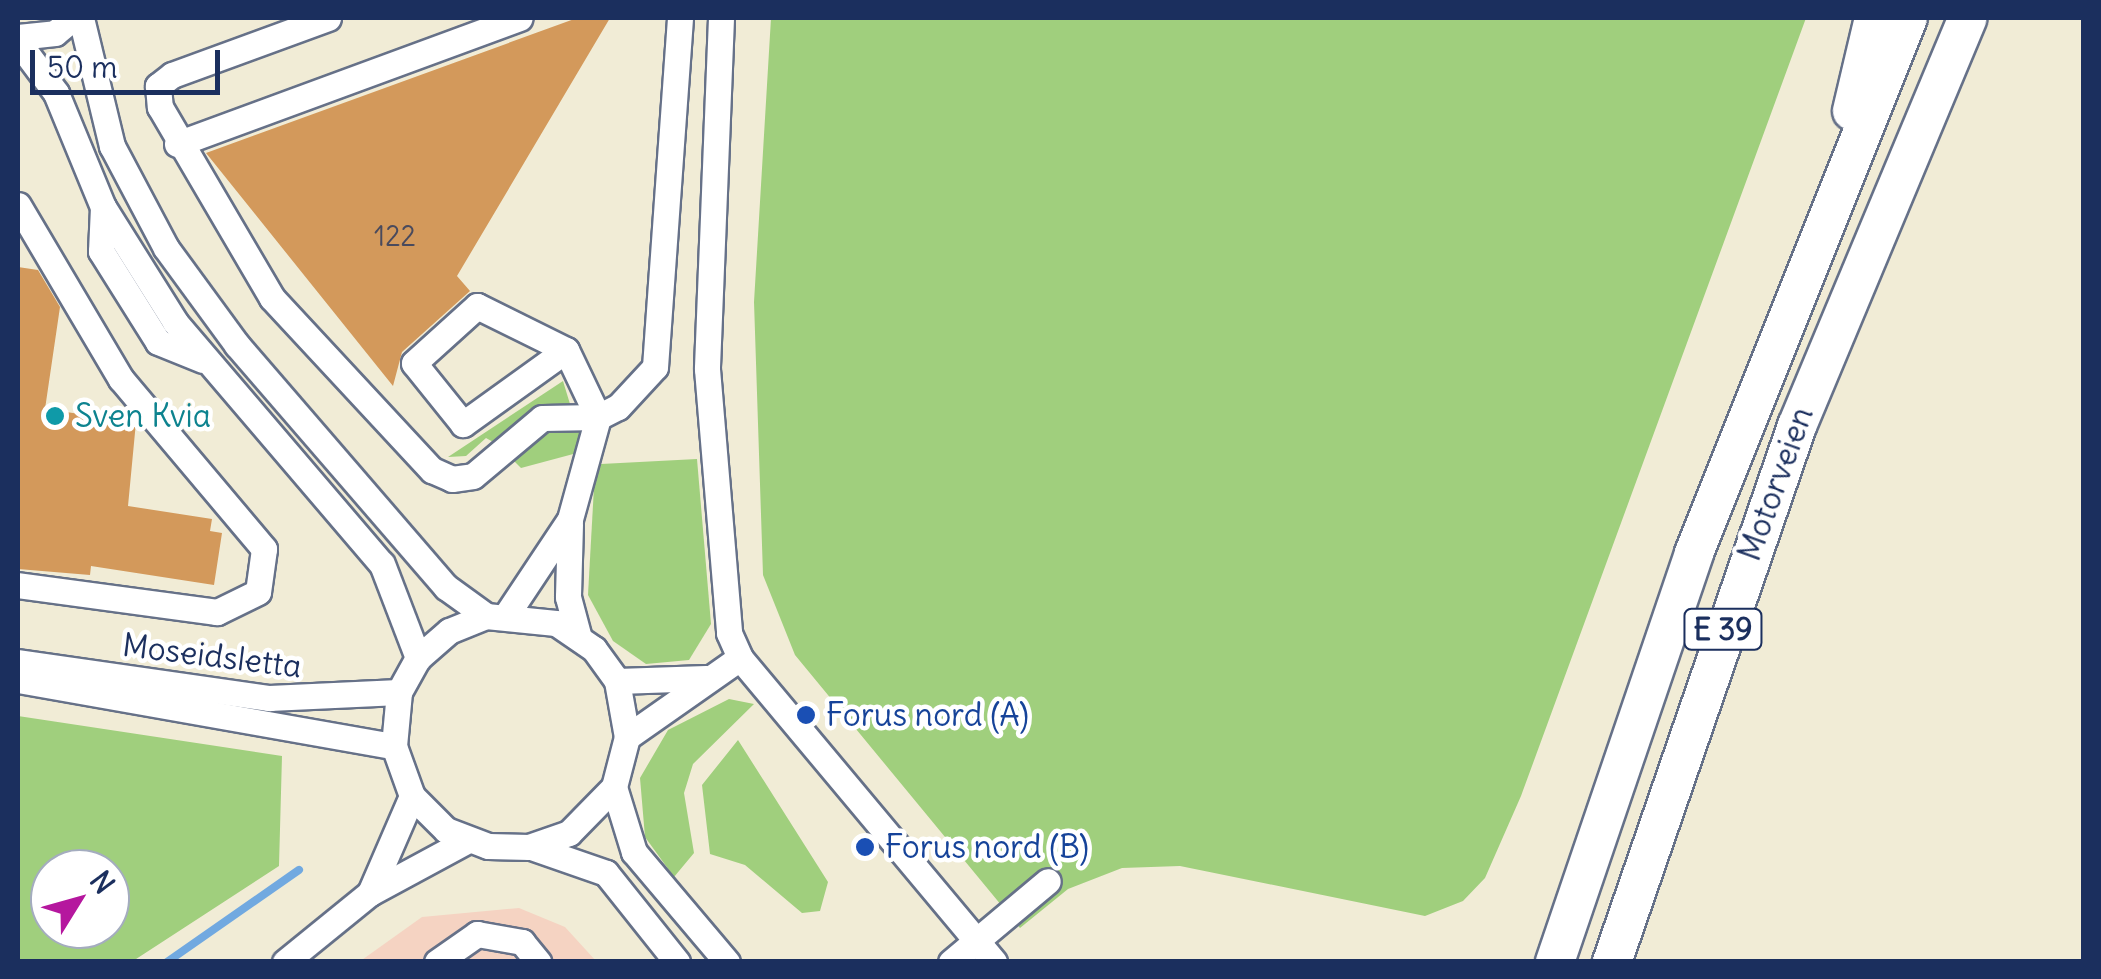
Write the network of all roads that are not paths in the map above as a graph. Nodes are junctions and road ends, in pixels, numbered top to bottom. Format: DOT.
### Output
graph roads {
  1 [pos="73,18"];
  2 [pos="81,18"];
  3 [pos="328,18"];
  4 [pos="520,18"];
  5 [pos="680,18"];
  6 [pos="721,18"];
  7 [pos="1874,18"];
  8 [pos="1908,18"];
  9 [pos="1968,18"];
  10 [pos="18,40"];
  11 [pos="18,69"];
  12 [pos="70,134"];
  13 [pos="177,144"];
  14 [pos="1842,168"];
  15 [pos="18,206"];
  16 [pos="566,350"];
  17 [pos="598,417"];
  18 [pos="570,518"];
  19 [pos="18,586"];
  20 [pos="497,615"];
  21 [pos="578,636"];
  22 [pos="418,658"];
  23 [pos="740,658"];
  24 [pos="18,662"];
  25 [pos="706,678"];
  26 [pos="18,680"];
  27 [pos="617,682"];
  28 [pos="399,692"];
  29 [pos="628,737"];
  30 [pos="394,746"];
  31 [pos="614,787"];
  32 [pos="412,796"];
  33 [pos="468,840"];
  34 [pos="530,847"];
  35 [pos="1048,881"];
  36 [pos="370,893"];
  37 [pos="977,940"];
  38 [pos="285,962"];
  39 [pos="438,962"];
  40 [pos="538,962"];
  41 [pos="676,962"];
  42 [pos="726,962"];
  43 [pos="950,962"];
  44 [pos="994,962"];
  45 [pos="1555,962"];
  46 [pos="1612,962"];
  1 -- 10 [label="street"];
  2 -- 20 [label="street"];
  3 -- 13 [label="street"];
  4 -- 13 [label="street"];
  5 -- 17 [label="street"];
  6 -- 23 [label="street"];
  7 -- 14 [label="highway, E 39"];
  8 -- 14 [label="highway, Motorveien / E 39"];
  9 -- 46 [label="highway, Motorveien / E 39"];
  10 -- 12 [label="street"];
  11 -- 12 [label="street"];
  12 -- 22 [label="street"];
  13 -- 17 [label="street"];
  14 -- 45 [label="highway, Motorveien / E 39"];
  15 -- 19 [label="street"];
  16 -- 16 [label="street"];
  16 -- 17 [label="street"];
  17 -- 18 [label="street"];
  18 -- 20 [label="street"];
  18 -- 21 [label="street"];
  20 -- 21 [label="street"];
  20 -- 22 [label="street"];
  21 -- 27 [label="street"];
  22 -- 28 [label="street"];
  23 -- 25 [label="street"];
  23 -- 37 [label="street"];
  24 -- 28 [label="street, Moseidsletta"];
  25 -- 27 [label="street"];
  25 -- 29 [label="street"];
  26 -- 30 [label="street, Moseidsletta"];
  27 -- 29 [label="street"];
  28 -- 30 [label="street"];
  29 -- 31 [label="street"];
  30 -- 32 [label="street"];
  31 -- 34 [label="street"];
  31 -- 42 [label="street"];
  32 -- 33 [label="street"];
  32 -- 36 [label="street"];
  33 -- 34 [label="street"];
  33 -- 36 [label="street"];
  34 -- 41 [label="street"];
  35 -- 37 [label="street"];
  36 -- 38 [label="street"];
  37 -- 43 [label="street"];
  37 -- 44 [label="street"];
  39 -- 40 [label="street"];
}
